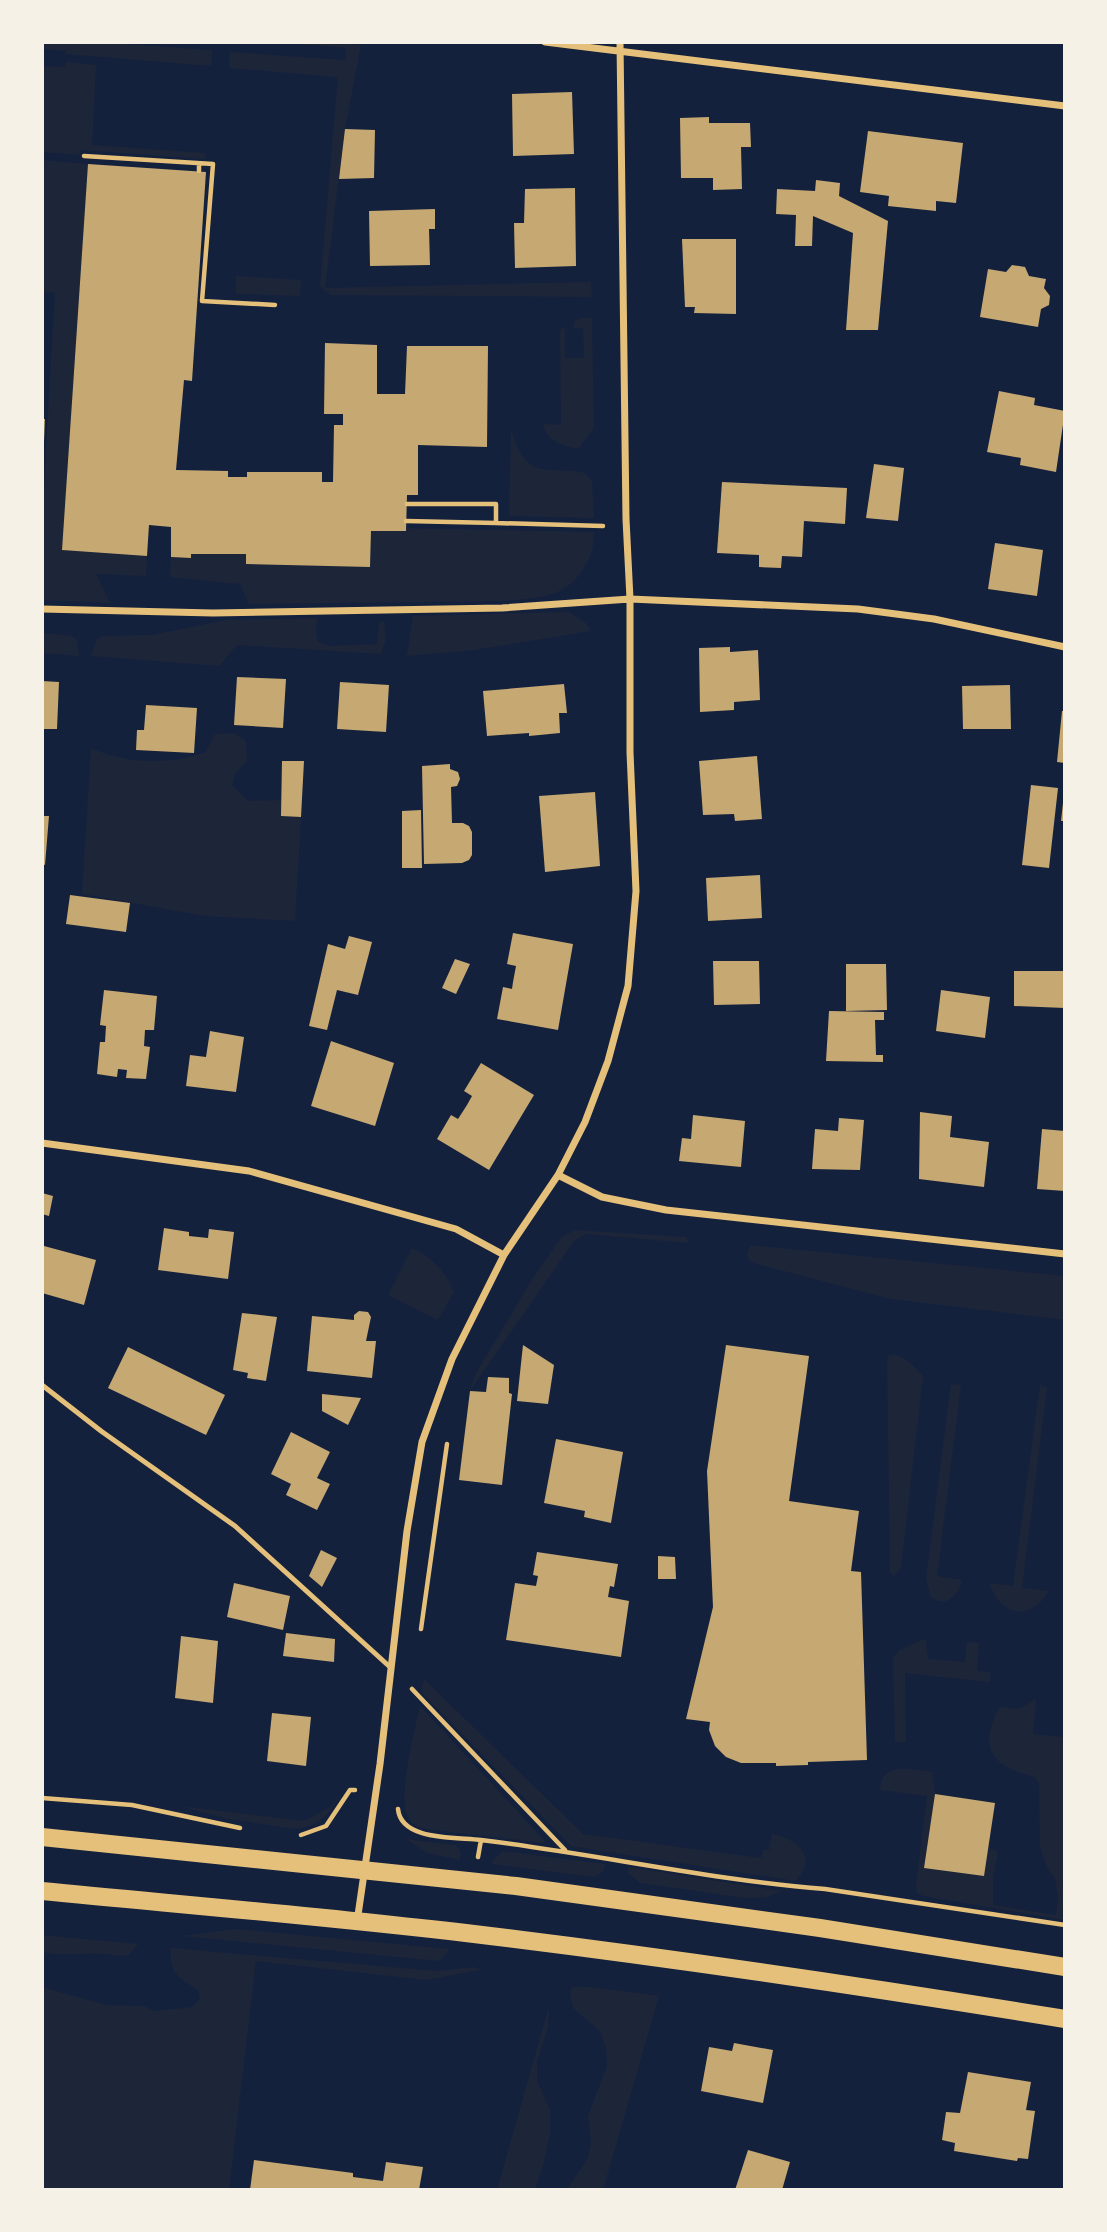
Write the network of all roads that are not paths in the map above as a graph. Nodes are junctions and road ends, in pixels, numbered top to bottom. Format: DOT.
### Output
graph roads {
  1 [pos="545,42"];
  2 [pos="620,42"];
  3 [pos="620,52"];
  4 [pos="1065,106"];
  5 [pos="630,599"];
  6 [pos="42,609"];
  7 [pos="1065,647"];
  8 [pos="42,1143"];
  9 [pos="558,1175"];
  10 [pos="1065,1254"];
  11 [pos="504,1255"];
  12 [pos="42,1385"];
  13 [pos="390,1667"];
  14 [pos="42,1837"];
  15 [pos="364,1869"];
  16 [pos="42,1891"];
  17 [pos="357,1922"];
  18 [pos="1065,1968"];
  19 [pos="1065,2020"];
  1 -- 3 [label="street"];
  2 -- 3 [label="street"];
  3 -- 4 [label="street"];
  3 -- 5 [label="street"];
  5 -- 6 [label="street"];
  5 -- 7 [label="street"];
  5 -- 9 [label="street"];
  8 -- 11 [label="street"];
  9 -- 10 [label="street"];
  9 -- 11 [label="street"];
  11 -- 13 [label="street"];
  12 -- 13 [label="lane"];
  13 -- 15 [label="street"];
  14 -- 15 [label="main road"];
  15 -- 17 [label="street"];
  15 -- 18 [label="main road"];
  16 -- 17 [label="main road"];
  17 -- 19 [label="main road"];
}
